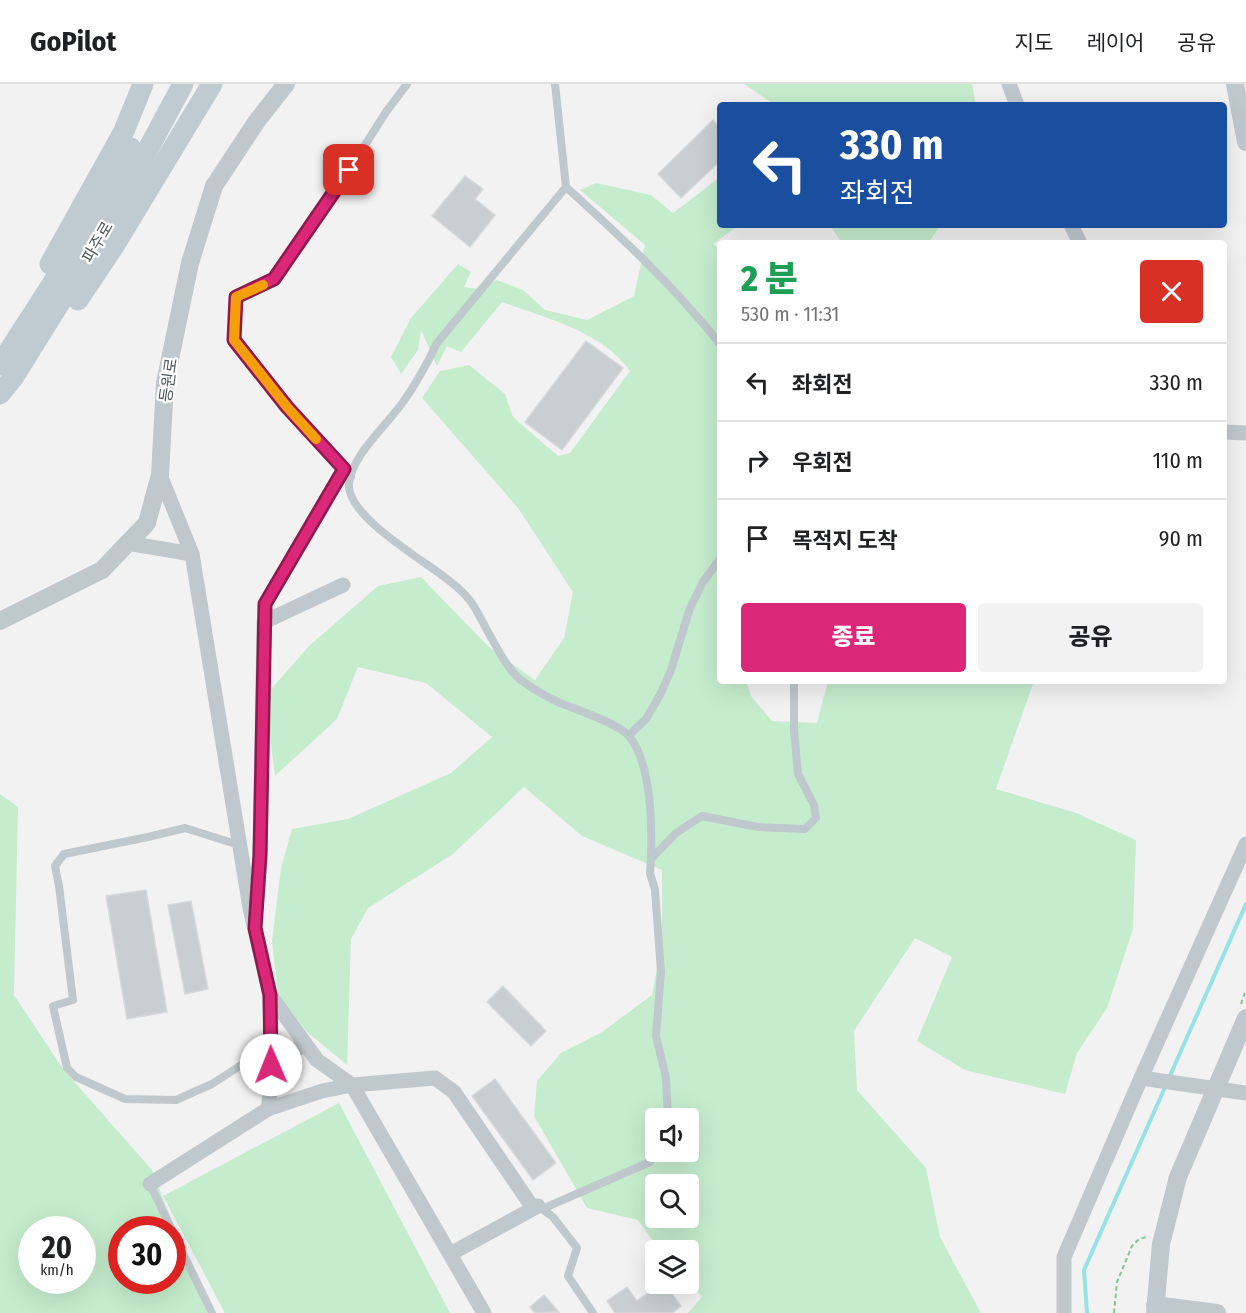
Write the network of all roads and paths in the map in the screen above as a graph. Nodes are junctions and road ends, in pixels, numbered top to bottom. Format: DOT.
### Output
graph roads {
  1 [pos="143,84"];
  2 [pos="166,84"];
  3 [pos="183,84"];
  4 [pos="212,84"];
  5 [pos="286,84"];
  6 [pos="407,84"];
  7 [pos="555,84"];
  8 [pos="1009,84"];
  9 [pos="1235,84"];
  10 [pos="1016,102"];
  11 [pos="1246,142"];
  12 [pos="566,187"];
  13 [pos="717,340"];
  14 [pos="23,347"];
  15 [pos="0,365"];
  16 [pos="0,394"];
  17 [pos="1227,432"];
  18 [pos="1246,433"];
  19 [pos="344,469"];
  20 [pos="160,475"];
  21 [pos="351,477"];
  22 [pos="127,543"];
  23 [pos="192,554"];
  24 [pos="717,563"];
  25 [pos="343,585"];
  26 [pos="0,621"];
  27 [pos="264,622"];
  28 [pos="794,684"];
  29 [pos="629,735"];
  30 [pos="1246,844"];
  31 [pos="240,845"];
  32 [pos="651,859"];
  33 [pos="255,928"];
  34 [pos="270,995"];
  35 [pos="1246,1018"];
  36 [pos="305,1044"];
  37 [pos="271,1060"];
  38 [pos="320,1062"];
  39 [pos="1141,1078"];
  40 [pos="352,1085"];
  41 [pos="1209,1088"];
  42 [pos="322,1091"];
  43 [pos="1246,1093"];
  44 [pos="667,1108"];
  45 [pos="268,1109"];
  46 [pos="650,1162"];
  47 [pos="150,1184"];
  48 [pos="538,1208"];
  49 [pos="165,1216"];
  50 [pos="1148,1237"];
  51 [pos="450,1254"];
  52 [pos="186,1260"];
  53 [pos="1155,1309"];
  54 [pos="212,1313"];
  55 [pos="484,1313"];
  56 [pos="593,1313"];
  57 [pos="1064,1313"];
  58 [pos="1114,1313"];
  59 [pos="1217,1313"];
  1 -- 14 [label="main road"];
  2 -- 14 [label="main road, 파주로"];
  3 -- 14 [label="main road, 파주로"];
  4 -- 14 [label="main road"];
  5 -- 20 [label="street, 등원로"];
  6 -- 19 [label="lane"];
  7 -- 12 [label="lane"];
  8 -- 10 [label="street"];
  9 -- 11 [label="street"];
  12 -- 13 [label="lane"];
  12 -- 21 [label="lane"];
  14 -- 15 [label="main road, 파주로"];
  14 -- 16 [label="main road, 파주로"];
  17 -- 18 [label="street"];
  19 -- 21 [label="lane"];
  19 -- 27 [label="lane"];
  20 -- 22 [label="street, 등원로"];
  20 -- 23 [label="street"];
  21 -- 29 [label="lane"];
  22 -- 23 [label="street"];
  22 -- 26 [label="street, 등원로"];
  23 -- 31 [label="street"];
  24 -- 29 [label="lane"];
  25 -- 27 [label="street"];
  27 -- 33 [label="street"];
  28 -- 32 [label="lane"];
  29 -- 32 [label="lane"];
  30 -- 39 [label="street"];
  31 -- 33 [label="street"];
  31 -- 37 [label="lane"];
  32 -- 44 [label="lane"];
  33 -- 34 [label="street"];
  34 -- 36 [label="street"];
  34 -- 37 [label="street"];
  35 -- 41 [label="street"];
  36 -- 37 [label="street"];
  36 -- 38 [label="street"];
  37 -- 45 [label="street"];
  38 -- 40 [label="street"];
  38 -- 42 [label="street"];
  39 -- 41 [label="street"];
  39 -- 57 [label="street"];
  40 -- 42 [label="street"];
  40 -- 48 [label="street"];
  40 -- 51 [label="street"];
  41 -- 43 [label="street"];
  41 -- 53 [label="street"];
  42 -- 45 [label="street"];
  45 -- 47 [label="street"];
  46 -- 48 [label="lane"];
  47 -- 49 [label="lane"];
  48 -- 51 [label="street"];
  48 -- 56 [label="lane"];
  50 -- 58 [label="path"];
  51 -- 55 [label="street"];
  52 -- 54 [label="lane"];
  53 -- 59 [label="street"];
}
